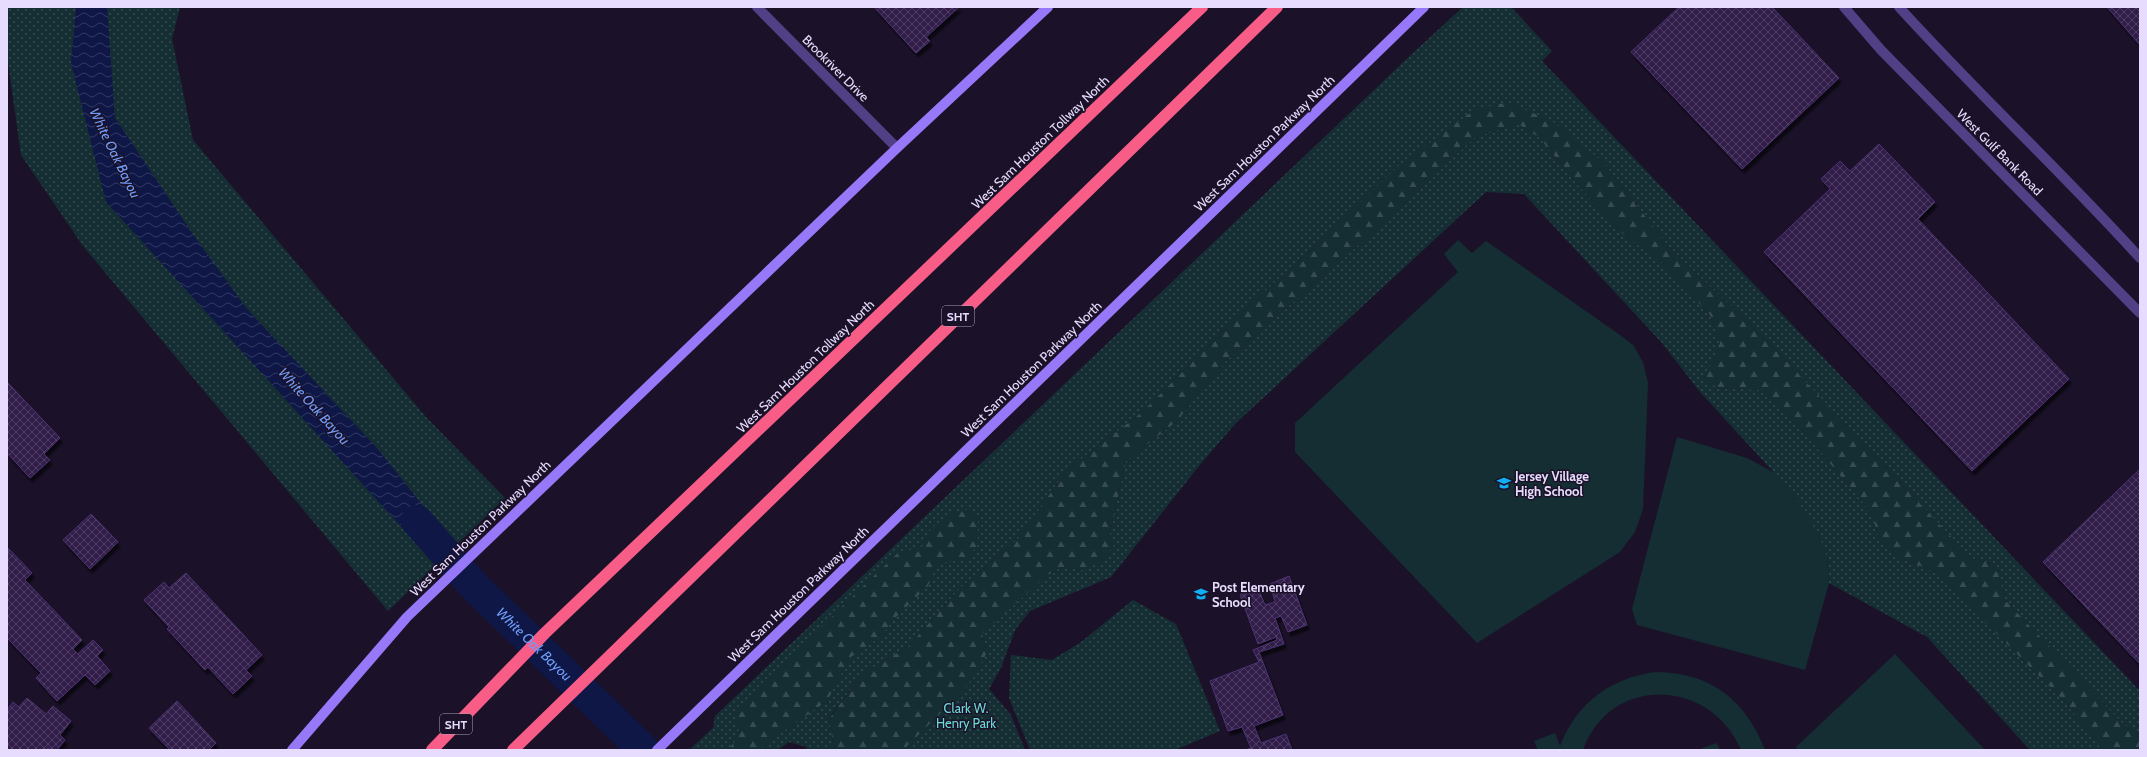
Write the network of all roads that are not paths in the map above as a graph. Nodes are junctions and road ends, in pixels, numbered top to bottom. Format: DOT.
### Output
graph roads {
  1 [pos="757,7"];
  2 [pos="1048,7"];
  3 [pos="1202,7"];
  4 [pos="1277,7"];
  5 [pos="1424,7"];
  6 [pos="1844,7"];
  7 [pos="1899,7"];
  8 [pos="897,148"];
  9 [pos="2140,258"];
  10 [pos="2140,313"];
  11 [pos="292,750"];
  12 [pos="432,750"];
  13 [pos="513,750"];
  14 [pos="657,750"];
  1 -- 8 [label="street, Brookriver Drive"];
  2 -- 8 [label="main road, West Sam Houston Parkway North"];
  3 -- 12 [label="highway, West Sam Houston Tollway North / SHT"];
  4 -- 13 [label="highway, SHT"];
  5 -- 14 [label="main road, West Sam Houston Parkway North"];
  6 -- 10 [label="street, West Gulf Bank Road"];
  7 -- 9 [label="street"];
  8 -- 11 [label="main road, West Sam Houston Parkway North"];
}
